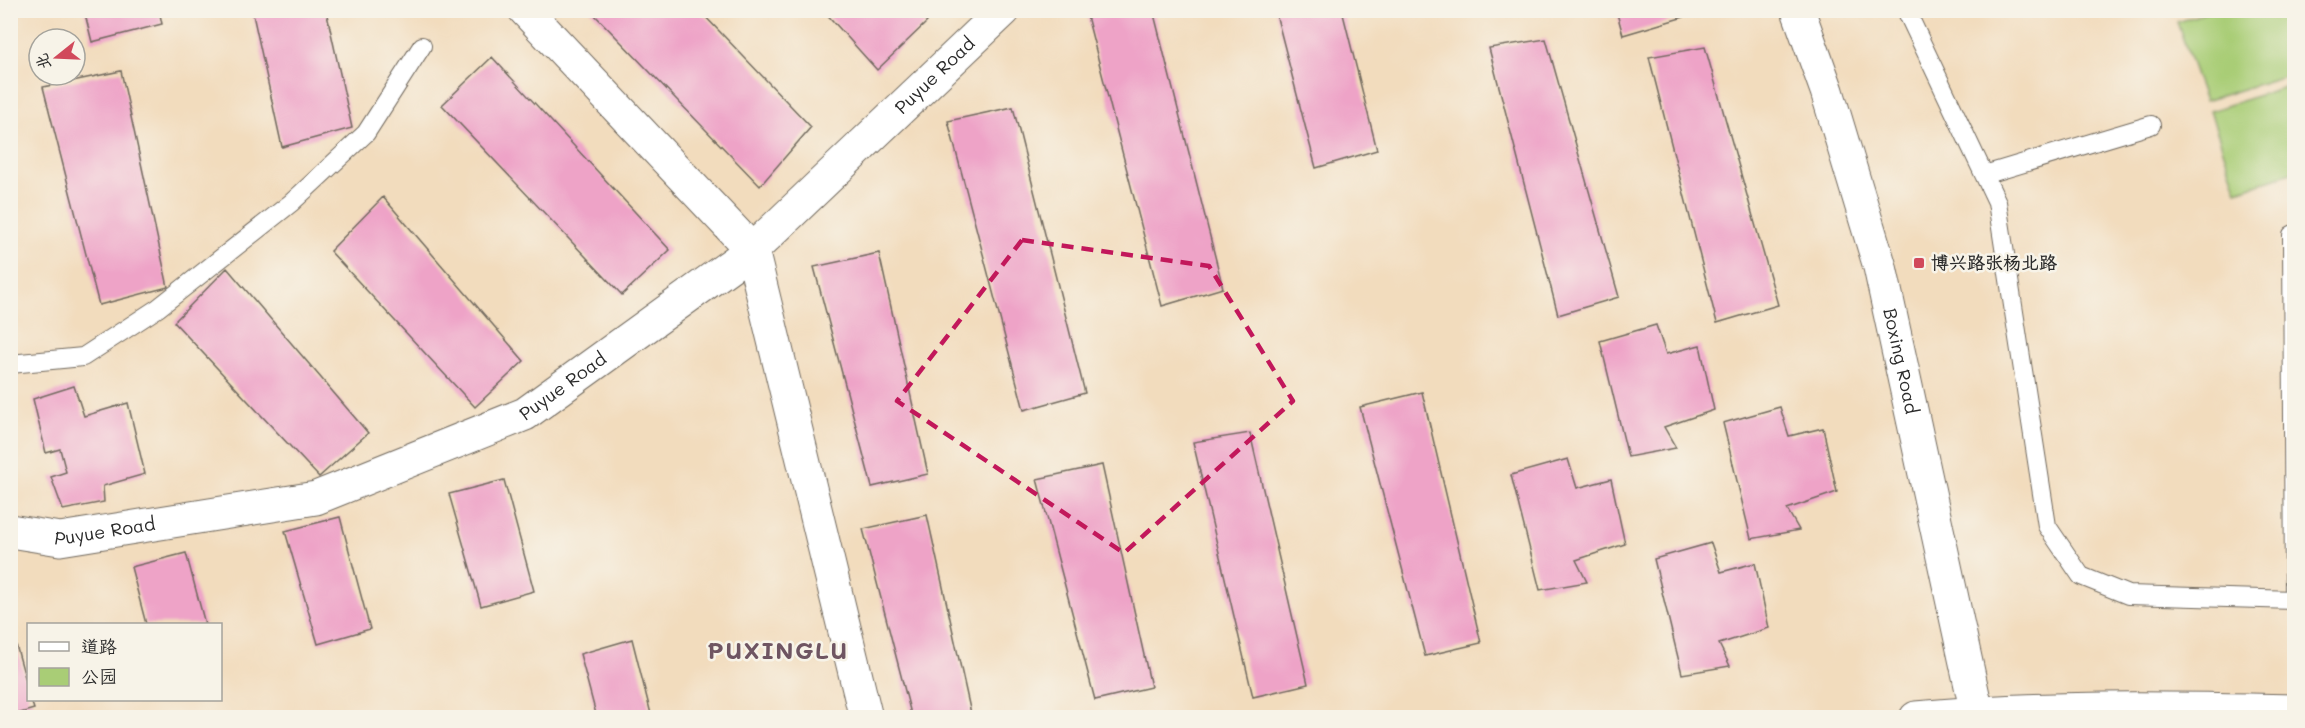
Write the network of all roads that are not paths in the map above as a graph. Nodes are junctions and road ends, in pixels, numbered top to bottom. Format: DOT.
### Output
graph roads {
  1 [pos="525,10"];
  2 [pos="1004,10"];
  3 [pos="1798,10"];
  4 [pos="1906,10"];
  5 [pos="423,46"];
  6 [pos="2151,125"];
  7 [pos="1984,175"];
  8 [pos="2295,234"];
  9 [pos="752,250"];
  10 [pos="10,364"];
  11 [pos="10,531"];
  12 [pos="2295,711"];
  13 [pos="1978,715"];
  14 [pos="866,717"];
  15 [pos="1916,717"];
  1 -- 9 [label="street"];
  2 -- 9 [label="street, Puyue Road"];
  3 -- 13 [label="street, Boxing Road"];
  4 -- 7 [label="lane"];
  5 -- 10 [label="lane"];
  6 -- 7 [label="lane"];
  7 -- 8 [label="lane"];
  9 -- 11 [label="street, Puyue Road"];
  9 -- 14 [label="street"];
  12 -- 13 [label="street"];
  13 -- 15 [label="street"];
}
